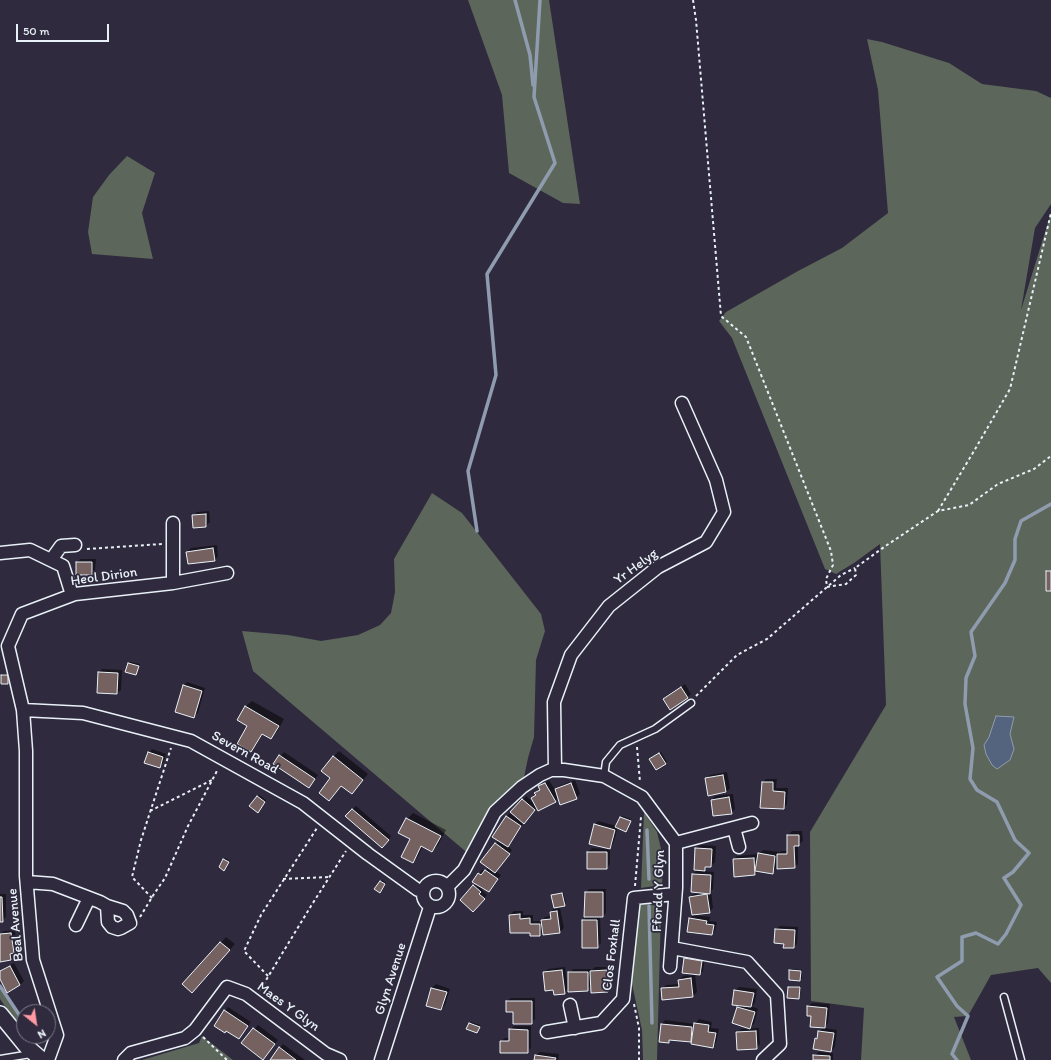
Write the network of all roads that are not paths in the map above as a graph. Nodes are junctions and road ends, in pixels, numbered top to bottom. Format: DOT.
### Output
graph roads {
  1 [pos="682,403"];
  2 [pos="173,523"];
  3 [pos="75,545"];
  4 [pos="0,553"];
  5 [pos="51,560"];
  6 [pos="227,573"];
  7 [pos="173,583"];
  8 [pos="72,595"];
  9 [pos="691,703"];
  10 [pos="23,710"];
  11 [pos="555,770"];
  12 [pos="604,776"];
  13 [pos="752,824"];
  14 [pos="734,828"];
  15 [pos="676,843"];
  16 [pos="738,847"];
  17 [pos="27,882"];
  18 [pos="447,887"];
  19 [pos="423,890"];
  20 [pos="675,894"];
  21 [pos="89,898"];
  22 [pos="107,906"];
  23 [pos="430,907"];
  24 [pos="76,925"];
  25 [pos="672,948"];
  26 [pos="670,967"];
  27 [pos="1004,997"];
  28 [pos="570,1006"];
  29 [pos="0,1014"];
  30 [pos="575,1028"];
  31 [pos="547,1032"];
  32 [pos="42,1058"];
  33 [pos="0,1059"];
  34 [pos="124,1060"];
  35 [pos="340,1060"];
  36 [pos="380,1060"];
  37 [pos="763,1060"];
  38 [pos="1021,1060"];
  1 -- 11 [label="street, Yr Helyg"];
  2 -- 7 [label="street"];
  3 -- 5 [label="street"];
  4 -- 5 [label="street"];
  5 -- 8 [label="street"];
  6 -- 7 [label="street, Heol Dirion"];
  7 -- 8 [label="street, Heol Dirion"];
  8 -- 10 [label="street, Heol Dirion"];
  9 -- 12 [label="lane"];
  10 -- 17 [label="street, Beal Avenue"];
  10 -- 19 [label="street, Severn Road"];
  11 -- 12 [label="street, Ffordd Y Glyn"];
  11 -- 18 [label="street, Ffordd Y Glyn"];
  12 -- 15 [label="street, Ffordd Y Glyn"];
  13 -- 14 [label="street"];
  14 -- 15 [label="street"];
  14 -- 16 [label="street"];
  15 -- 20 [label="street, Ffordd Y Glyn"];
  17 -- 21 [label="street"];
  17 -- 32 [label="street, Beal Avenue"];
  18 -- 19 [label="street"];
  18 -- 23 [label="street"];
  19 -- 23 [label="street"];
  20 -- 25 [label="street, Ffordd Y Glyn"];
  20 -- 30 [label="street, Clos Foxhall"];
  21 -- 22 [label="street"];
  21 -- 24 [label="street"];
  22 -- 22 [label="street"];
  23 -- 36 [label="street, Glyn Avenue"];
  25 -- 26 [label="street, Ffordd Y Glyn"];
  25 -- 37 [label="street"];
  27 -- 38 [label="lane"];
  28 -- 30 [label="street"];
  29 -- 32 [label="street"];
  30 -- 31 [label="street, Clos Foxhall"];
  32 -- 33 [label="lane"];
  34 -- 35 [label="street, Maes Y Glyn"];
}
